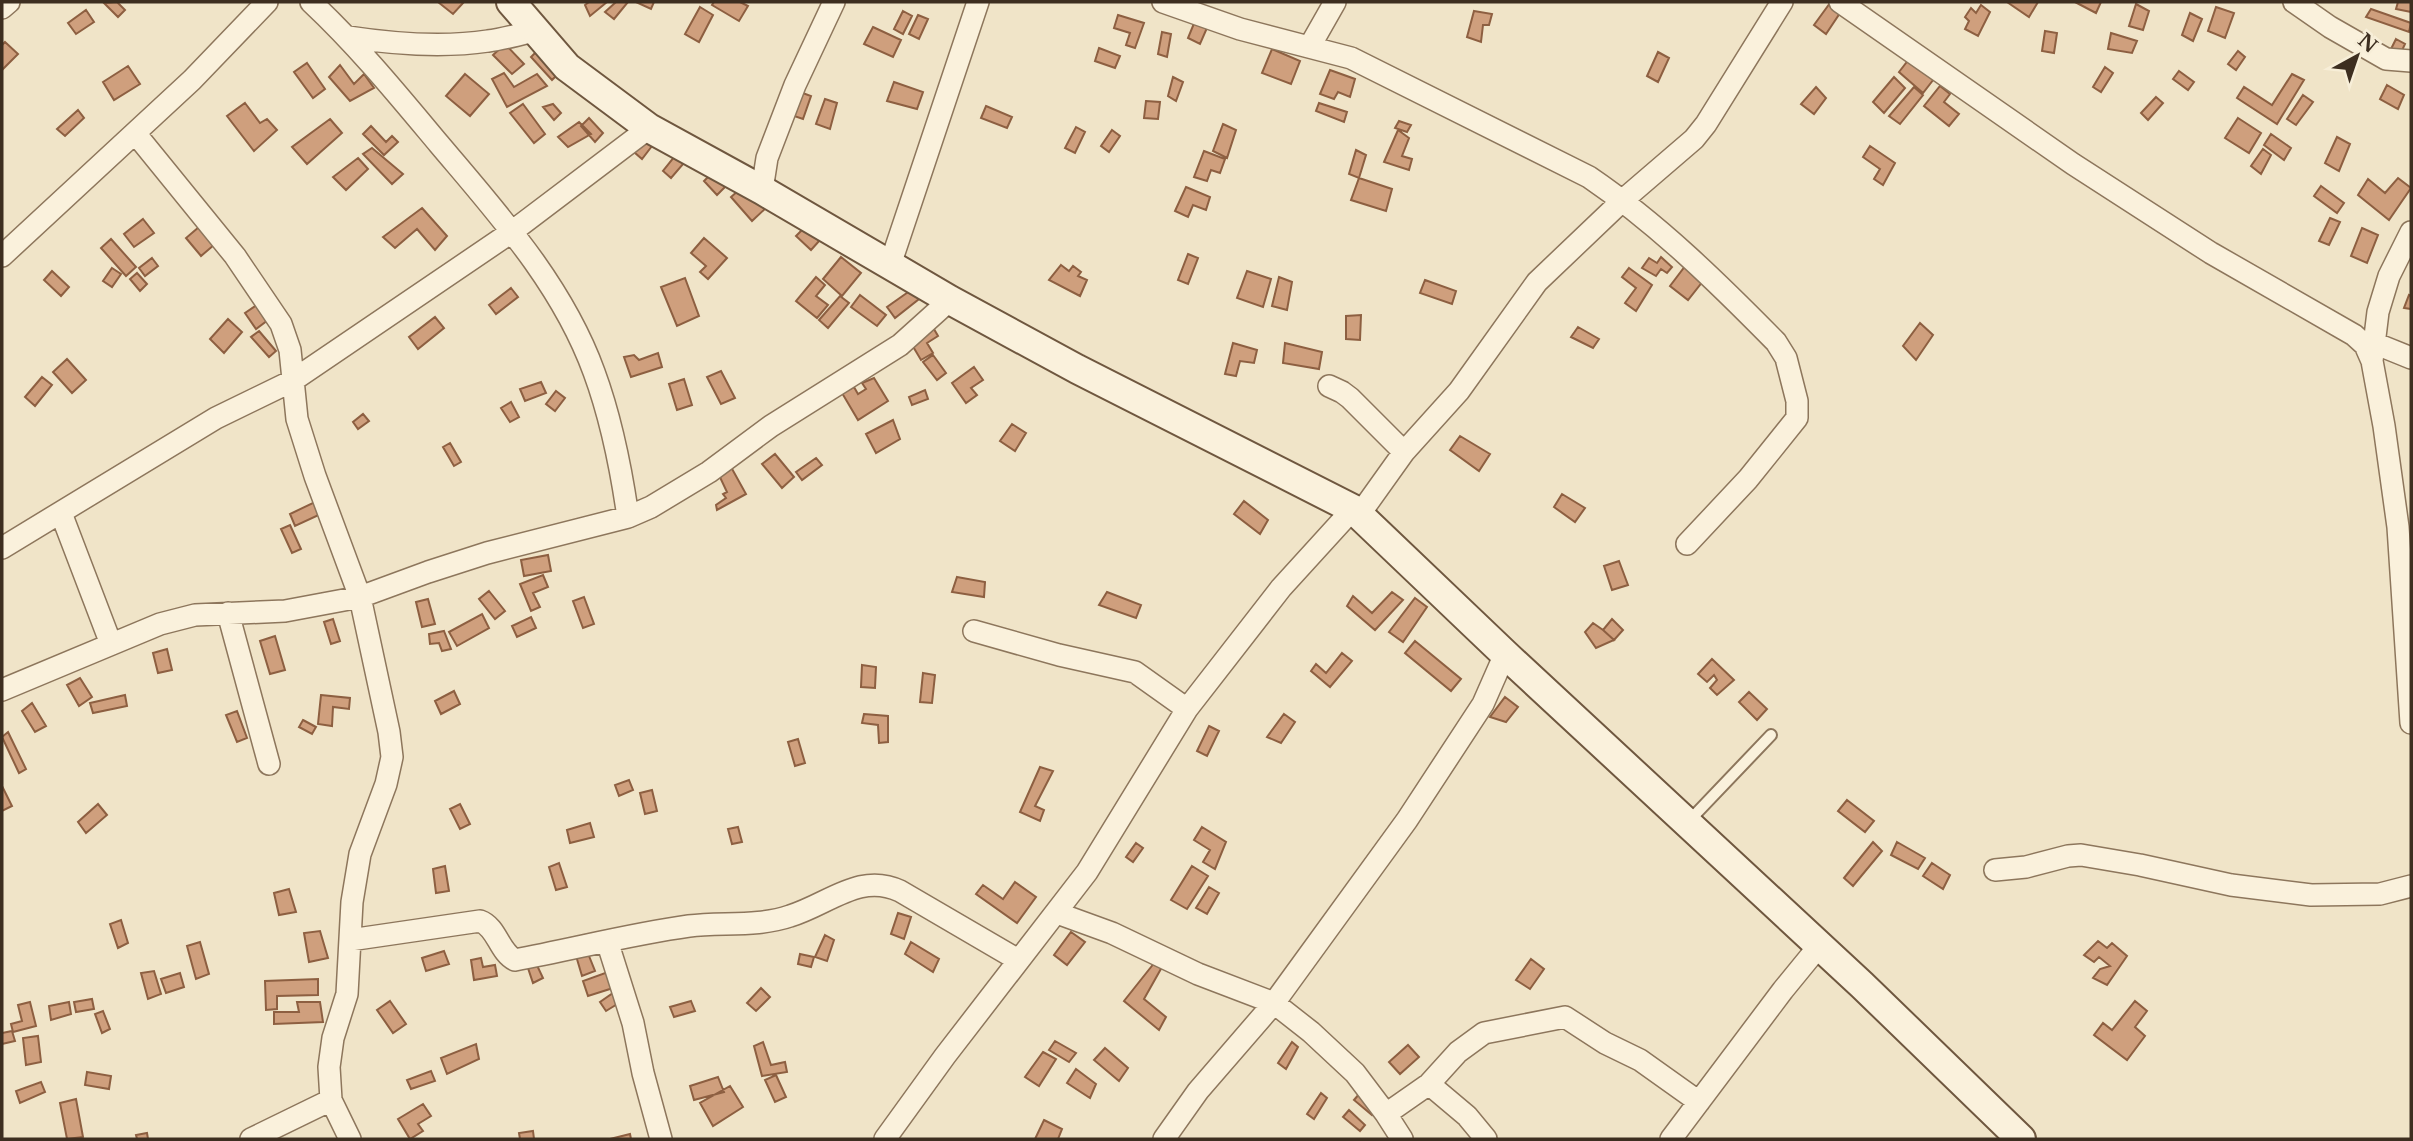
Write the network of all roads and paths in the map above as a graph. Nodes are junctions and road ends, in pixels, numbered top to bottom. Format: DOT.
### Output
graph roads {
  1 [pos="9,2"];
  2 [pos="267,2"];
  3 [pos="311,2"];
  4 [pos="511,2"];
  5 [pos="834,2"];
  6 [pos="978,2"];
  7 [pos="1163,2"];
  8 [pos="1335,2"];
  9 [pos="1782,2"];
  10 [pos="1840,2"];
  11 [pos="2294,2"];
  12 [pos="2,8"];
  13 [pos="536,31"];
  14 [pos="348,37"];
  15 [pos="1310,46"];
  16 [pos="2411,61"];
  17 [pos="649,128"];
  18 [pos="135,133"];
  19 [pos="762,190"];
  20 [pos="1623,200"];
  21 [pos="513,231"];
  22 [pos="2411,232"];
  23 [pos="2,256"];
  24 [pos="890,265"];
  25 [pos="950,300"];
  26 [pos="2373,352"];
  27 [pos="2411,358"];
  28 [pos="292,381"];
  29 [pos="1329,386"];
  30 [pos="1404,452"];
  31 [pos="1356,512"];
  32 [pos="61,513"];
  33 [pos="628,516"];
  34 [pos="1687,544"];
  35 [pos="2,548"];
  36 [pos="360,597"];
  37 [pos="228,613"];
  38 [pos="974,631"];
  39 [pos="111,644"];
  40 [pos="1504,654"];
  41 [pos="2,690"];
  42 [pos="1187,709"];
  43 [pos="2411,723"];
  44 [pos="1771,735"];
  45 [pos="269,764"];
  46 [pos="1688,822"];
  47 [pos="1995,870"];
  48 [pos="2411,886"];
  49 [pos="1057,913"];
  50 [pos="350,940"];
  51 [pos="607,941"];
  52 [pos="1819,946"];
  53 [pos="1018,960"];
  54 [pos="1274,1003"];
  55 [pos="1429,1084"];
  56 [pos="331,1100"];
  57 [pos="1699,1102"];
  58 [pos="1386,1114"];
  59 [pos="251,1139"];
  60 [pos="350,1139"];
  61 [pos="661,1139"];
  62 [pos="885,1139"];
  63 [pos="1164,1139"];
  64 [pos="1402,1139"];
  65 [pos="1486,1139"];
  66 [pos="1671,1139"];
  67 [pos="2021,1139"];
  1 -- 12 [label="street"];
  2 -- 18 [label="street"];
  3 -- 14 [label="street"];
  4 -- 13 [label="street"];
  5 -- 19 [label="street"];
  6 -- 24 [label="street"];
  7 -- 15 [label="street"];
  8 -- 15 [label="street"];
  9 -- 20 [label="street"];
  10 -- 26 [label="street"];
  11 -- 16 [label="street"];
  13 -- 14 [label="street"];
  13 -- 17 [label="street"];
  14 -- 21 [label="street"];
  15 -- 20 [label="street"];
  17 -- 19 [label="street"];
  17 -- 21 [label="street"];
  18 -- 23 [label="street"];
  18 -- 28 [label="street"];
  19 -- 24 [label="street"];
  20 -- 30 [label="street"];
  20 -- 34 [label="street"];
  21 -- 28 [label="street"];
  21 -- 33 [label="street"];
  22 -- 26 [label="street"];
  24 -- 25 [label="street"];
  25 -- 31 [label="street"];
  25 -- 33 [label="street"];
  26 -- 27 [label="street"];
  26 -- 43 [label="street"];
  28 -- 32 [label="street"];
  28 -- 36 [label="street"];
  29 -- 30 [label="street"];
  30 -- 31 [label="street"];
  31 -- 40 [label="street"];
  31 -- 42 [label="street"];
  32 -- 35 [label="street"];
  32 -- 39 [label="street"];
  33 -- 36 [label="street"];
  36 -- 37 [label="street"];
  36 -- 50 [label="street"];
  37 -- 39 [label="street"];
  37 -- 45 [label="street"];
  38 -- 42 [label="street"];
  39 -- 41 [label="street"];
  40 -- 46 [label="street"];
  40 -- 54 [label="street"];
  42 -- 49 [label="street"];
  44 -- 46 [label="lane"];
  46 -- 52 [label="street"];
  47 -- 48 [label="street"];
  49 -- 53 [label="street"];
  49 -- 54 [label="street"];
  50 -- 51 [label="street"];
  50 -- 56 [label="street"];
  51 -- 53 [label="street"];
  51 -- 61 [label="street"];
  52 -- 57 [label="street"];
  52 -- 67 [label="street"];
  53 -- 62 [label="street"];
  54 -- 58 [label="street"];
  54 -- 63 [label="street"];
  55 -- 57 [label="street"];
  55 -- 58 [label="street"];
  55 -- 65 [label="street"];
  56 -- 59 [label="street"];
  56 -- 60 [label="street"];
  57 -- 66 [label="street"];
  58 -- 64 [label="street"];
}
